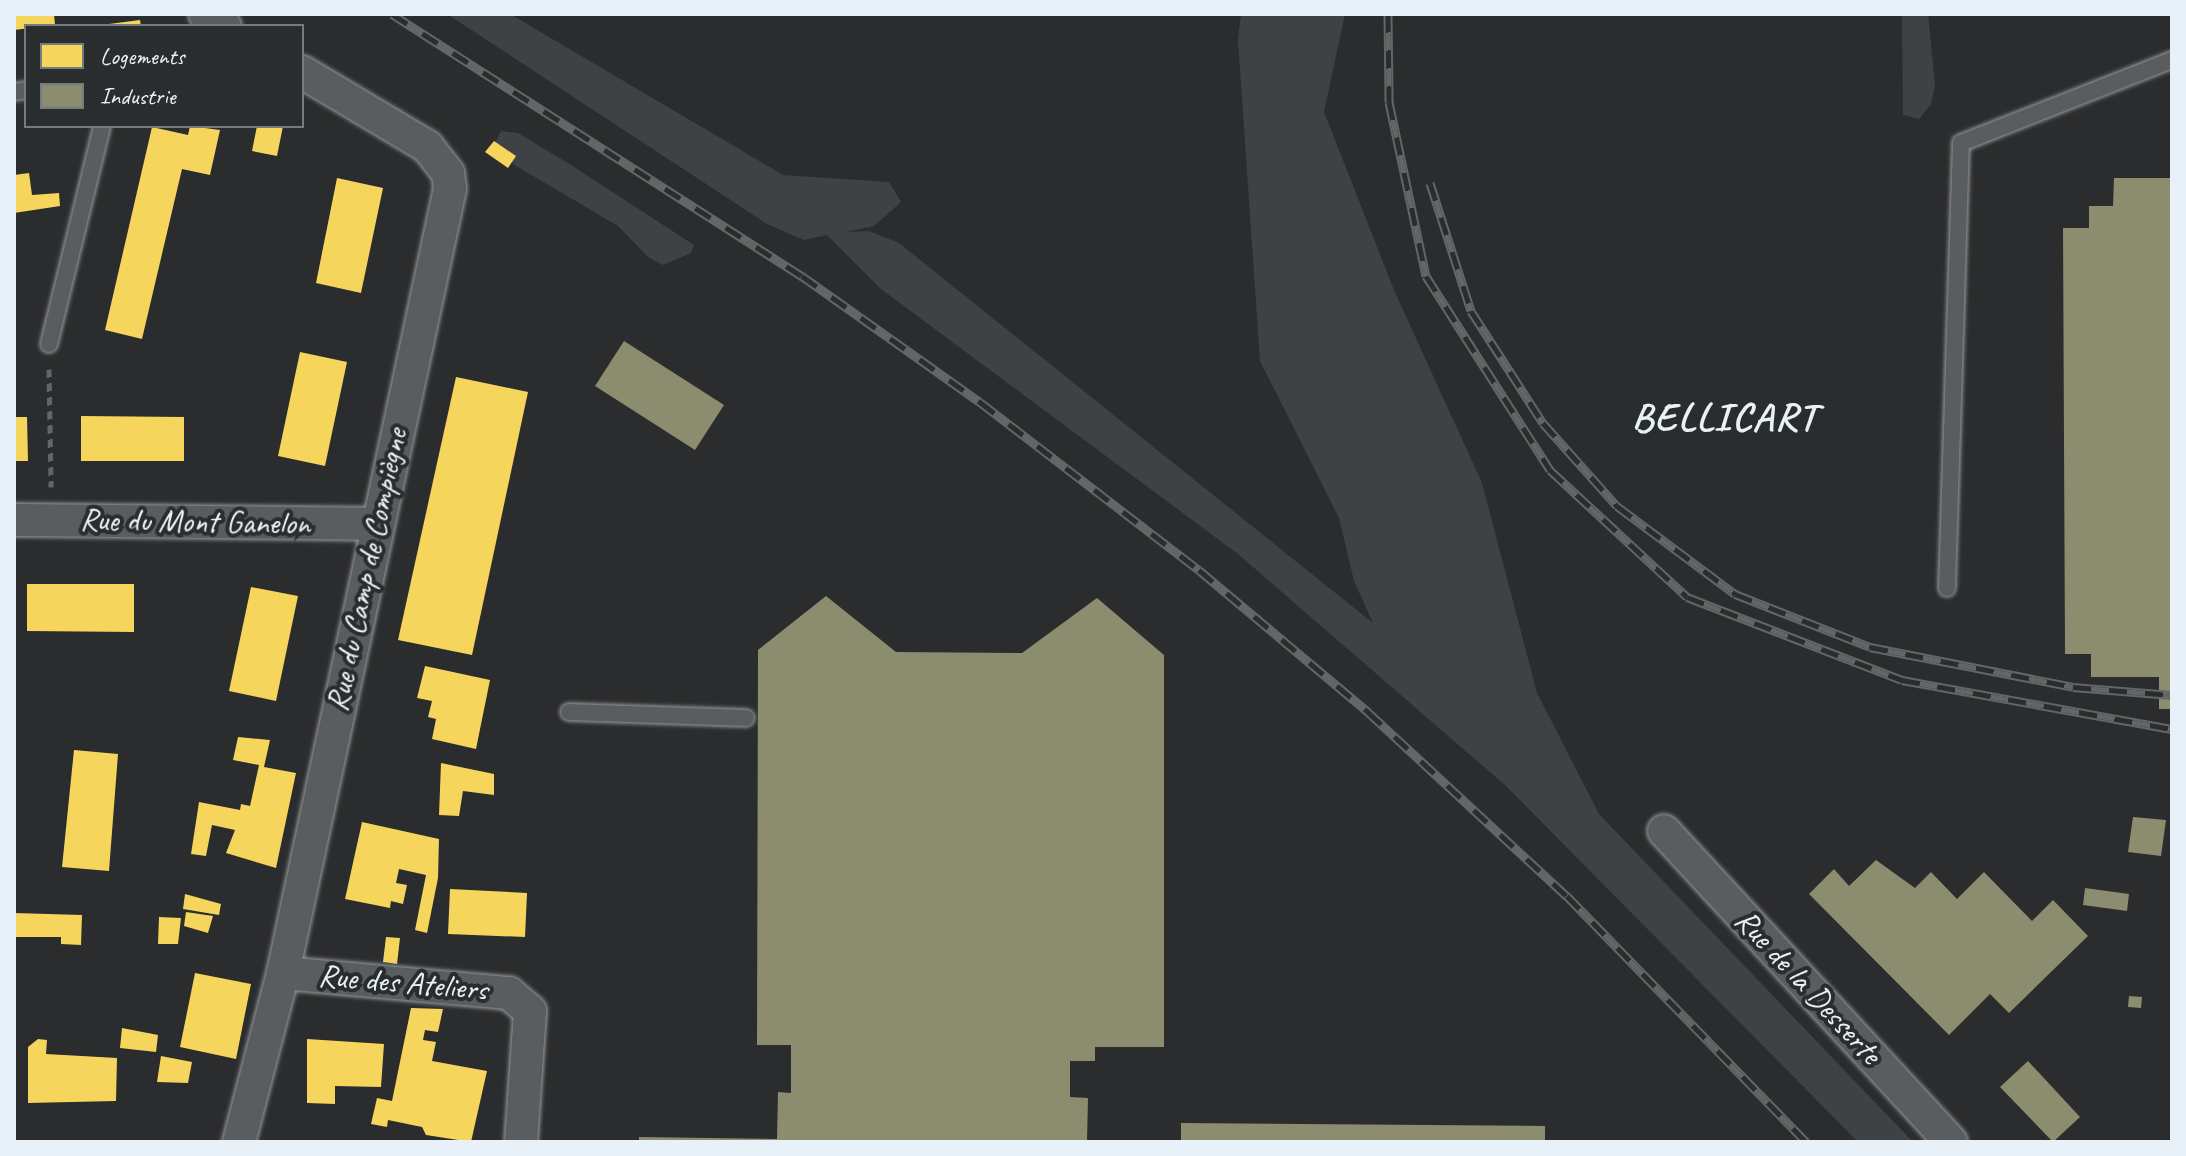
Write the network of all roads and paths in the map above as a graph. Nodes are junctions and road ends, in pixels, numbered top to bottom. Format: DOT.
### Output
graph roads {
  1 [pos="2172,60"];
  2 [pos="304,73"];
  3 [pos="102,128"];
  4 [pos="49,344"];
  5 [pos="14,520"];
  6 [pos="52,520"];
  7 [pos="375,524"];
  8 [pos="1947,588"];
  9 [pos="569,712"];
  10 [pos="746,718"];
  11 [pos="1664,831"];
  12 [pos="283,973"];
  13 [pos="239,1142"];
  14 [pos="521,1142"];
  15 [pos="1951,1142"];
  1 -- 8 [label="lane"];
  2 -- 7 [label="street, Rue du Camp de Compiègne"];
  3 -- 4 [label="lane"];
  4 -- 6 [label="path"];
  5 -- 6 [label="street, Rue du Mont Ganelon"];
  6 -- 7 [label="street, Rue du Mont Ganelon"];
  7 -- 12 [label="street, Rue du Camp de Compiègne"];
  9 -- 10 [label="lane"];
  11 -- 15 [label="street, Rue de la Desserte"];
  12 -- 13 [label="street, Rue du Camp de Compiègne"];
  12 -- 14 [label="street, Rue des Ateliers"];
}
